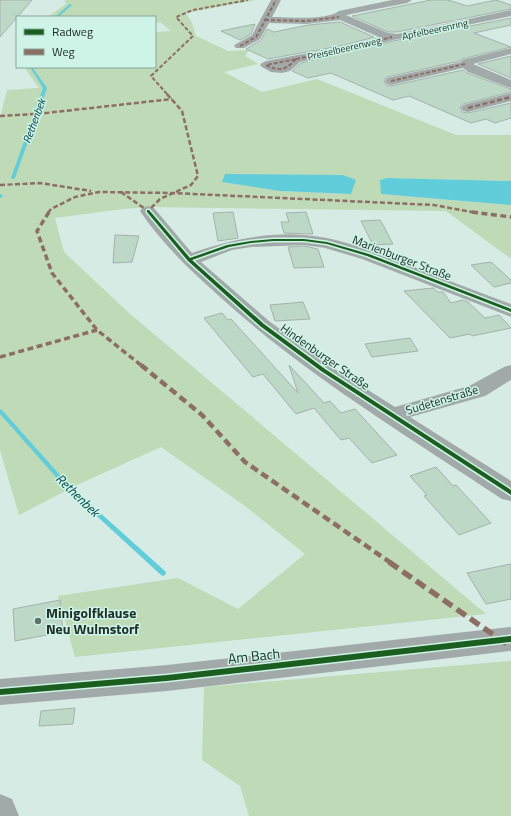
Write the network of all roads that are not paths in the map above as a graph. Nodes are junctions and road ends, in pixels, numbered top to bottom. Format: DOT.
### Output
graph roads {
  1 [pos="276,0"];
  2 [pos="407,0"];
  3 [pos="511,13"];
  4 [pos="339,17"];
  5 [pos="265,20"];
  6 [pos="392,37"];
  7 [pos="240,46"];
  8 [pos="511,51"];
  9 [pos="296,59"];
  10 [pos="465,64"];
  11 [pos="391,81"];
  12 [pos="511,84"];
  13 [pos="511,97"];
  14 [pos="468,108"];
  15 [pos="148,211"];
  16 [pos="189,260"];
  17 [pos="511,311"];
  18 [pos="511,371"];
  19 [pos="392,415"];
  20 [pos="511,494"];
  21 [pos="511,639"];
  22 [pos="0,692"];
  23 [pos="0,810"];
  24 [pos="2,816"];
  1 -- 5 [label="street"];
  2 -- 4 [label="street"];
  3 -- 6 [label="street, Apfelbeerenring"];
  4 -- 5 [label="street"];
  4 -- 6 [label="street, Apfelbeerenring"];
  5 -- 7 [label="street"];
  6 -- 9 [label="street, Preiselbeerenweg"];
  8 -- 10 [label="street"];
  10 -- 11 [label="street"];
  10 -- 12 [label="street"];
  13 -- 14 [label="street"];
  15 -- 16 [label="street, Hindenburger Straße"];
  16 -- 17 [label="street, Marienburger Straße"];
  16 -- 19 [label="street, Hindenburger Straße"];
  18 -- 19 [label="street, Sudetenstraße"];
  19 -- 20 [label="street, Hindenburger Straße"];
  21 -- 22 [label="street, Am Bach"];
  23 -- 24 [label="street"];
}
